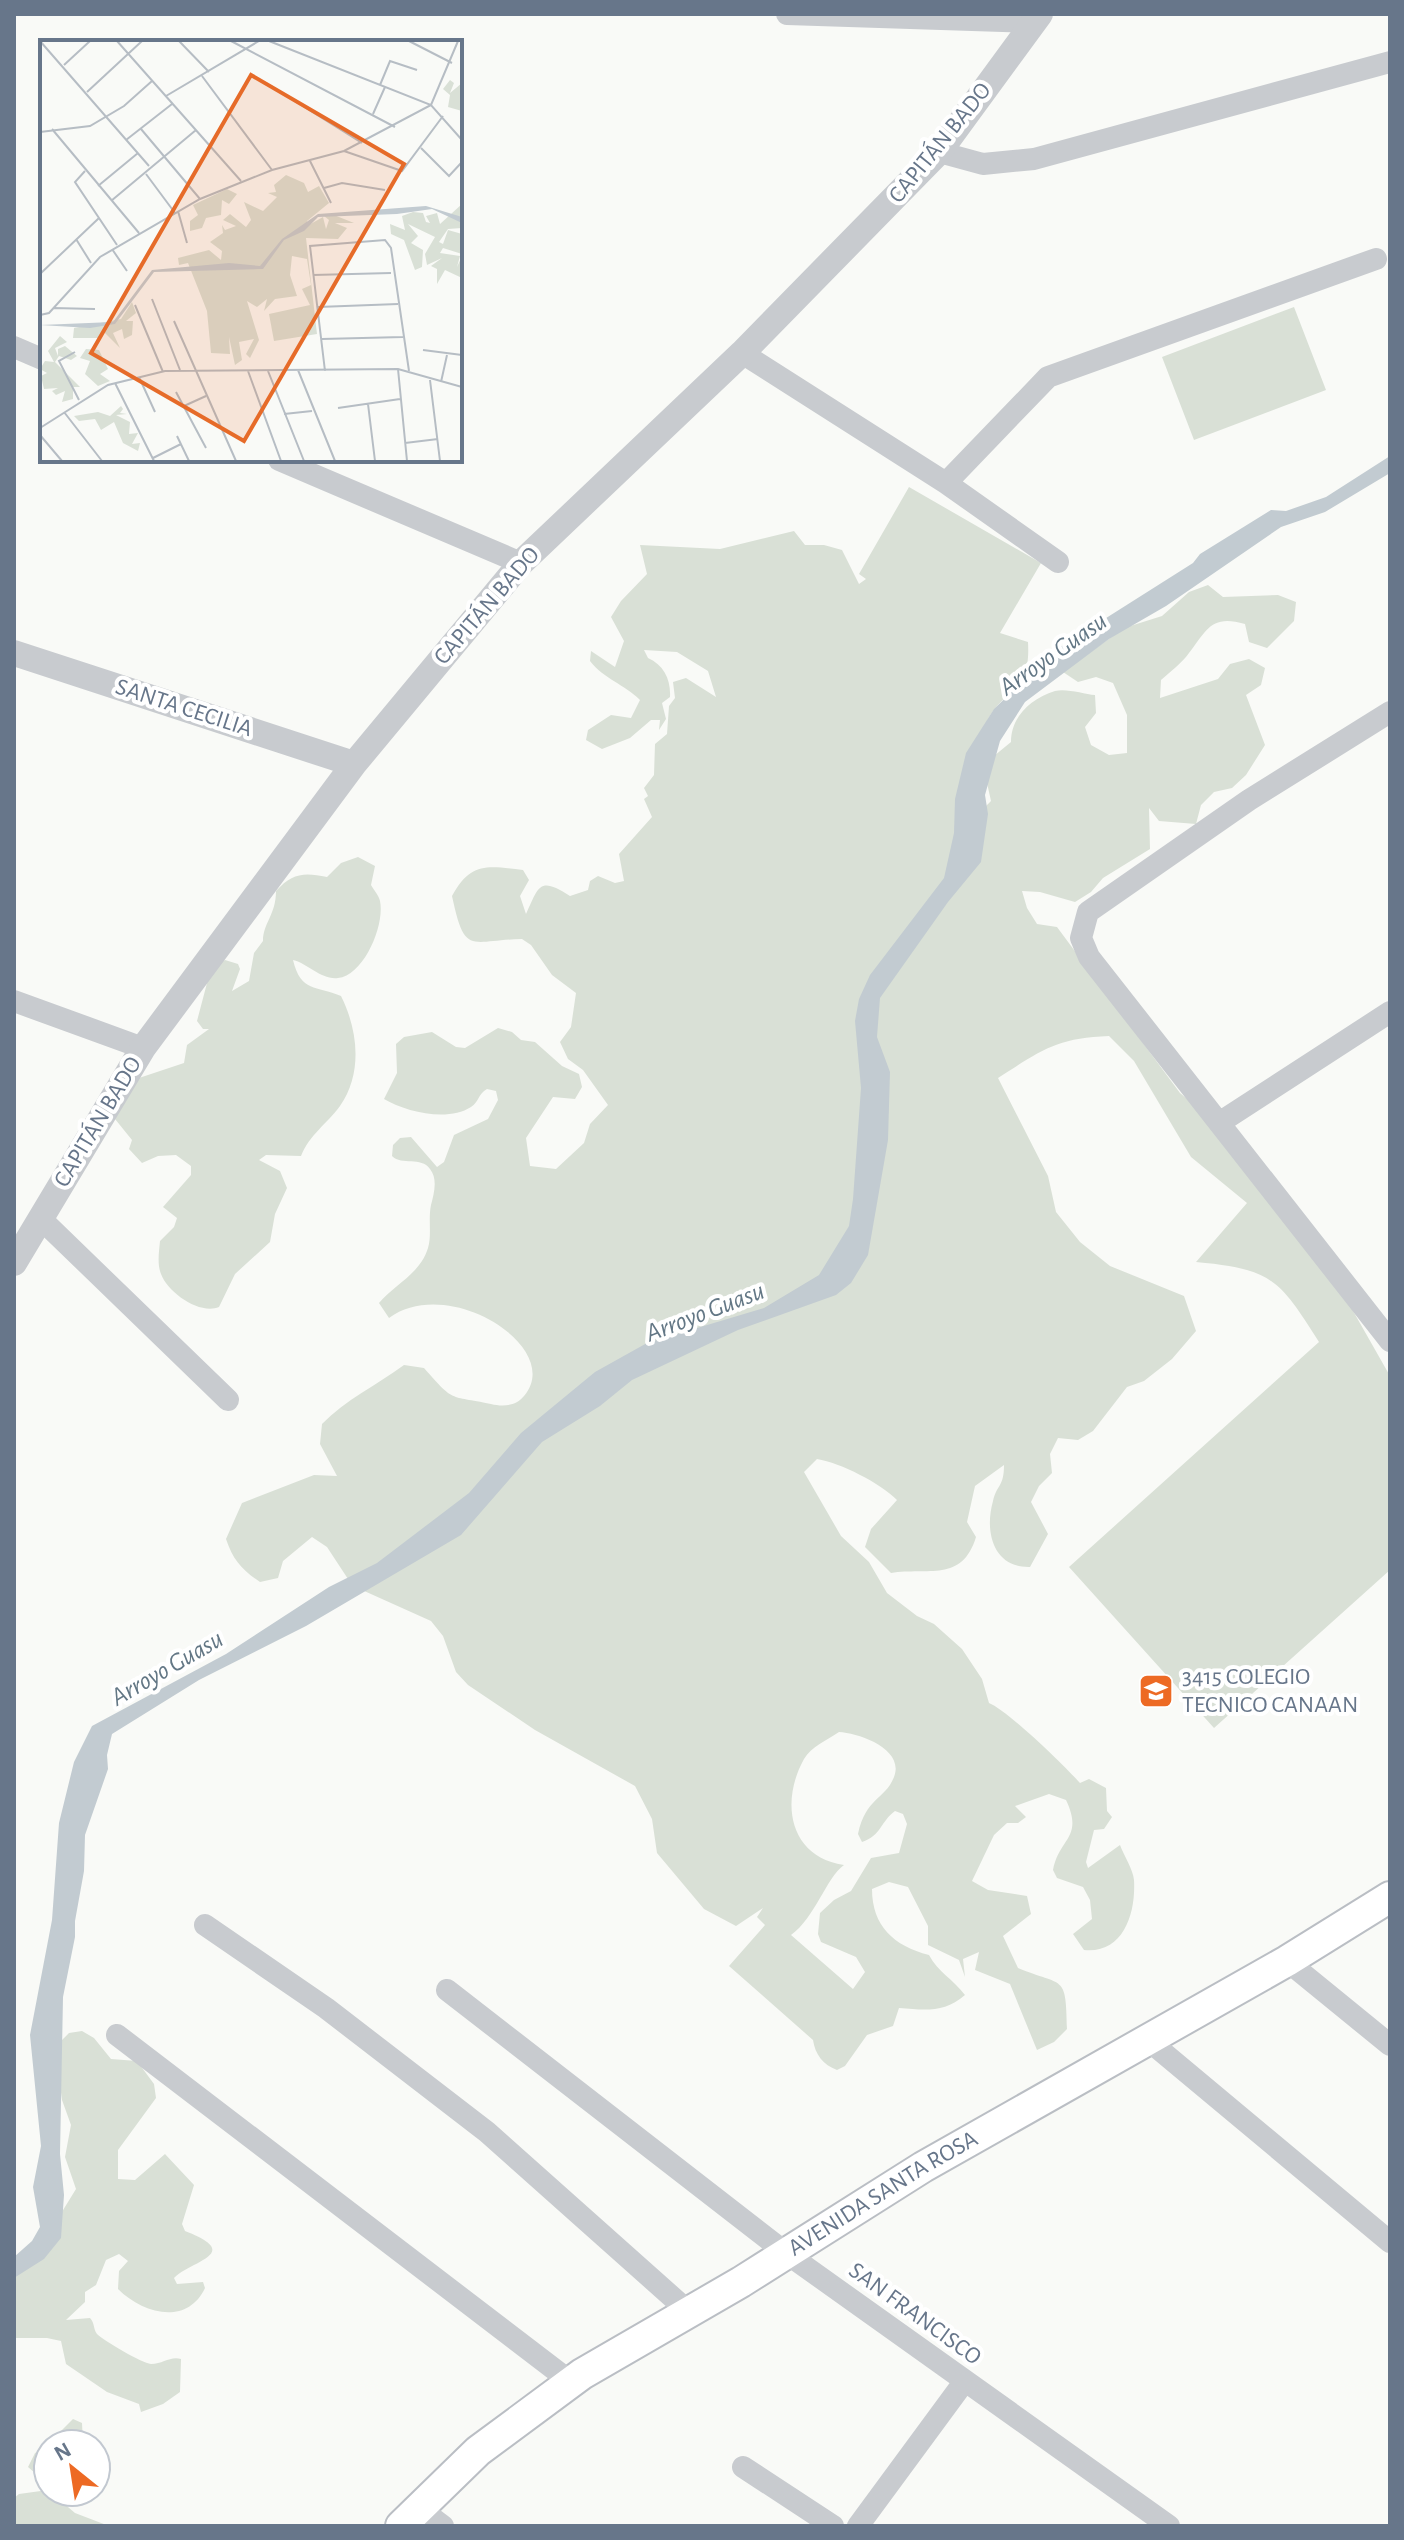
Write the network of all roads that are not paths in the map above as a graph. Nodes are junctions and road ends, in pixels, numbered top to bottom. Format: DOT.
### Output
graph roads {
  1 [pos="787,14"];
  2 [pos="1037,18"];
  3 [pos="1390,62"];
  4 [pos="939,152"];
  5 [pos="1376,259"];
  6 [pos="14,347"];
  7 [pos="742,353"];
  8 [pos="40,358"];
  9 [pos="284,462"];
  10 [pos="946,483"];
  11 [pos="1058,562"];
  12 [pos="521,563"];
  13 [pos="14,653"];
  14 [pos="1390,712"];
  15 [pos="354,764"];
  16 [pos="14,1001"];
  17 [pos="1390,1012"];
  18 [pos="143,1048"];
  19 [pos="1219,1123"];
  20 [pos="40,1218"];
  21 [pos="17,1250"];
  22 [pos="1382,1317"];
  23 [pos="1390,1341"];
  24 [pos="228,1400"];
  25 [pos="1390,1897"];
  26 [pos="205,1925"];
  27 [pos="1287,1961"];
  28 [pos="447,1990"];
  29 [pos="117,2035"];
  30 [pos="1148,2040"];
  31 [pos="1390,2045"];
  32 [pos="1390,2242"];
  33 [pos="786,2253"];
  34 [pos="689,2312"];
  35 [pos="571,2382"];
  36 [pos="964,2382"];
  37 [pos="743,2467"];
  38 [pos="421,2520"];
  39 [pos="1166,2525"];
  40 [pos="833,2526"];
  41 [pos="858,2526"];
  1 -- 2 [label="street"];
  2 -- 4 [label="street, CAPITÁN BADO"];
  3 -- 4 [label="street"];
  4 -- 7 [label="street, CAPITÁN BADO"];
  5 -- 10 [label="street"];
  6 -- 8 [label="street"];
  7 -- 10 [label="street"];
  7 -- 12 [label="street, CAPITÁN BADO"];
  9 -- 12 [label="street"];
  10 -- 11 [label="street"];
  12 -- 15 [label="street, CAPITÁN BADO"];
  13 -- 15 [label="street, SANTA CECILIA"];
  14 -- 19 [label="street"];
  15 -- 18 [label="street, CAPITÁN BADO"];
  16 -- 18 [label="street"];
  17 -- 19 [label="street"];
  18 -- 20 [label="street, CAPITÁN BADO"];
  19 -- 22 [label="street"];
  20 -- 21 [label="street, CAPITÁN BADO"];
  20 -- 24 [label="street"];
  22 -- 23 [label="street"];
  25 -- 27 [label="main road, AVENIDA SANTA ROSA"];
  26 -- 34 [label="street"];
  27 -- 30 [label="main road, AVENIDA SANTA ROSA"];
  27 -- 31 [label="street"];
  28 -- 33 [label="street, SAN FRANCISCO"];
  29 -- 35 [label="street"];
  30 -- 32 [label="street"];
  30 -- 33 [label="main road, AVENIDA SANTA ROSA"];
  33 -- 34 [label="main road, AVENIDA SANTA ROSA"];
  33 -- 36 [label="street, SAN FRANCISCO"];
  34 -- 35 [label="main road, AVENIDA SANTA ROSA"];
  35 -- 38 [label="main road, AVENIDA SANTA ROSA"];
  36 -- 39 [label="street, SAN FRANCISCO"];
  36 -- 41 [label="street"];
  37 -- 40 [label="street"];
}
